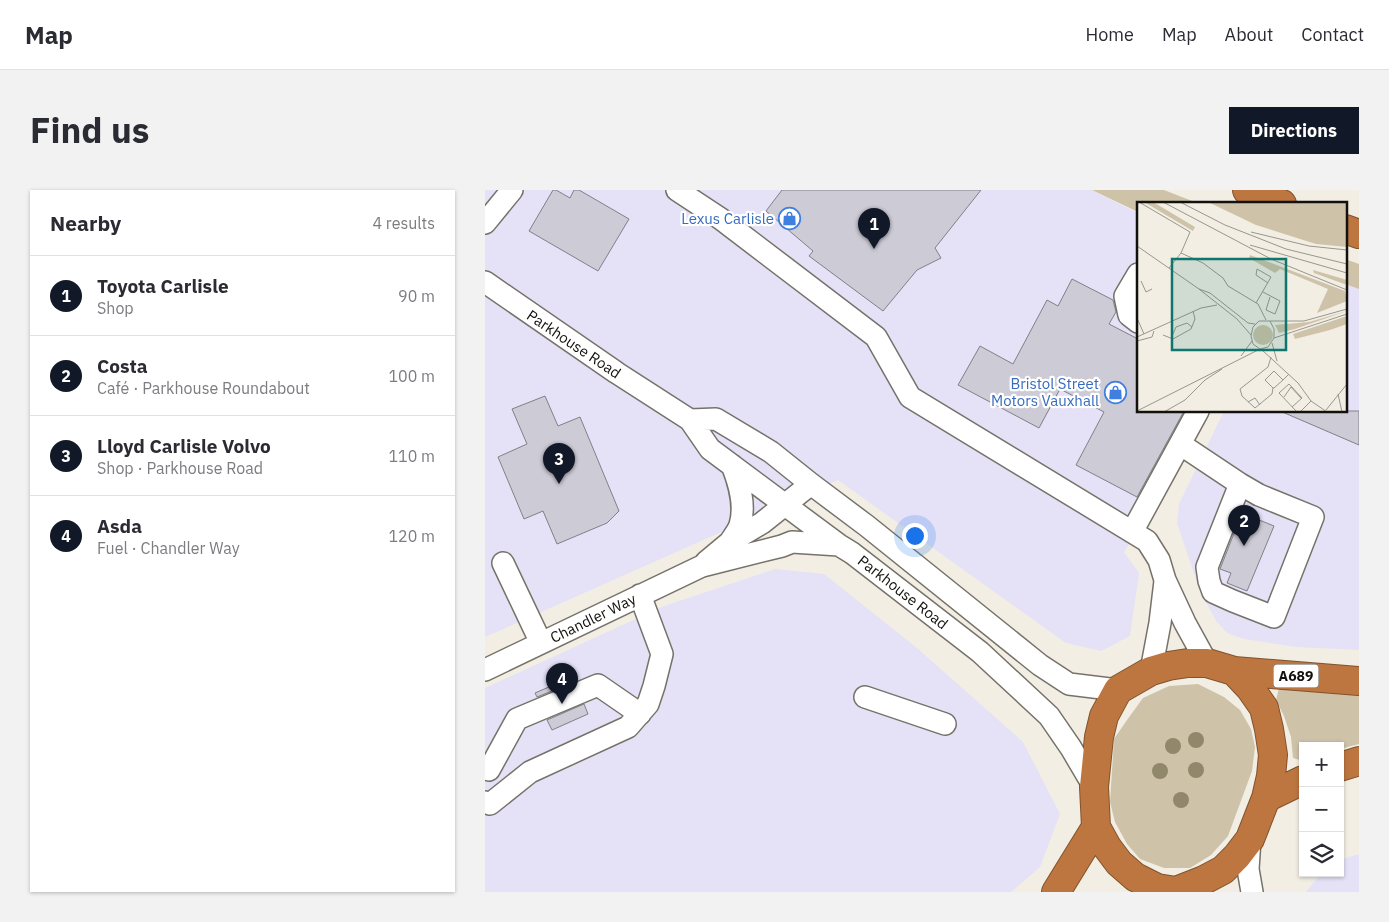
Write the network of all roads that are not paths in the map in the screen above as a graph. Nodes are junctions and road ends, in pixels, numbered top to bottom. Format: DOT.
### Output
graph roads {
  1 [pos="513,190"];
  2 [pos="677,190"];
  3 [pos="1247,190"];
  4 [pos="1277,202"];
  5 [pos="485,223"];
  6 [pos="1347,230"];
  7 [pos="1359,234"];
  8 [pos="1137,276"];
  9 [pos="485,282"];
  10 [pos="1137,321"];
  11 [pos="1197,412"];
  12 [pos="690,420"];
  13 [pos="1180,444"];
  14 [pos="732,465"];
  15 [pos="811,484"];
  16 [pos="1240,484"];
  17 [pos="785,505"];
  18 [pos="806,521"];
  19 [pos="1132,532"];
  20 [pos="730,542"];
  21 [pos="792,542"];
  22 [pos="839,545"];
  23 [pos="503,563"];
  24 [pos="702,566"];
  25 [pos="1165,580"];
  26 [pos="640,595"];
  27 [pos="541,643"];
  28 [pos="1207,663"];
  29 [pos="485,670"];
  30 [pos="1151,671"];
  31 [pos="1233,671"];
  32 [pos="1359,680"];
  33 [pos="1118,690"];
  34 [pos="865,697"];
  35 [pos="639,714"];
  36 [pos="945,724"];
  37 [pos="1359,761"];
  38 [pos="1344,766"];
  39 [pos="487,769"];
  40 [pos="1299,782"];
  41 [pos="515,785"];
  42 [pos="1094,787"];
  43 [pos="1266,798"];
  44 [pos="485,802"];
  45 [pos="1096,826"];
  46 [pos="1250,839"];
  47 [pos="1164,891"];
  48 [pos="1056,892"];
  49 [pos="1252,892"];
  1 -- 5 [label="street"];
  2 -- 19 [label="street"];
  3 -- 4 [label="highway"];
  6 -- 7 [label="highway"];
  8 -- 10 [label="street"];
  9 -- 12 [label="street, Parkhouse Road"];
  11 -- 13 [label="street"];
  12 -- 14 [label="street, Parkhouse Road"];
  12 -- 15 [label="street, Parkhouse Road"];
  13 -- 16 [label="street"];
  13 -- 19 [label="street"];
  14 -- 17 [label="street, Parkhouse Road"];
  14 -- 20 [label="street, Chandler Way"];
  15 -- 17 [label="street, Chandler Way"];
  15 -- 18 [label="street"];
  15 -- 33 [label="street, Parkhouse Road"];
  16 -- 16 [label="street"];
  17 -- 18 [label="street, Parkhouse Road"];
  17 -- 20 [label="street, Chandler Way"];
  18 -- 21 [label="street"];
  18 -- 22 [label="street, Parkhouse Road"];
  19 -- 25 [label="street"];
  20 -- 24 [label="street, Chandler Way"];
  21 -- 22 [label="street, Chandler Way"];
  21 -- 24 [label="street, Chandler Way"];
  22 -- 42 [label="street, Parkhouse Road"];
  23 -- 27 [label="street"];
  24 -- 26 [label="street, Chandler Way"];
  25 -- 28 [label="street"];
  25 -- 30 [label="street"];
  26 -- 27 [label="street, Chandler Way"];
  26 -- 35 [label="street"];
  27 -- 29 [label="street, Chandler Way"];
  28 -- 30 [label="highway"];
  28 -- 31 [label="highway"];
  30 -- 33 [label="highway"];
  31 -- 32 [label="highway, A689"];
  31 -- 43 [label="highway"];
  33 -- 42 [label="highway"];
  34 -- 36 [label="street"];
  35 -- 39 [label="street"];
  35 -- 41 [label="street"];
  37 -- 38 [label="highway"];
  39 -- 41 [label="street"];
  40 -- 43 [label="highway"];
  41 -- 44 [label="street"];
  42 -- 45 [label="highway"];
  43 -- 46 [label="highway"];
  45 -- 47 [label="highway"];
  45 -- 48 [label="highway"];
  46 -- 47 [label="highway"];
  46 -- 49 [label="street"];
}
